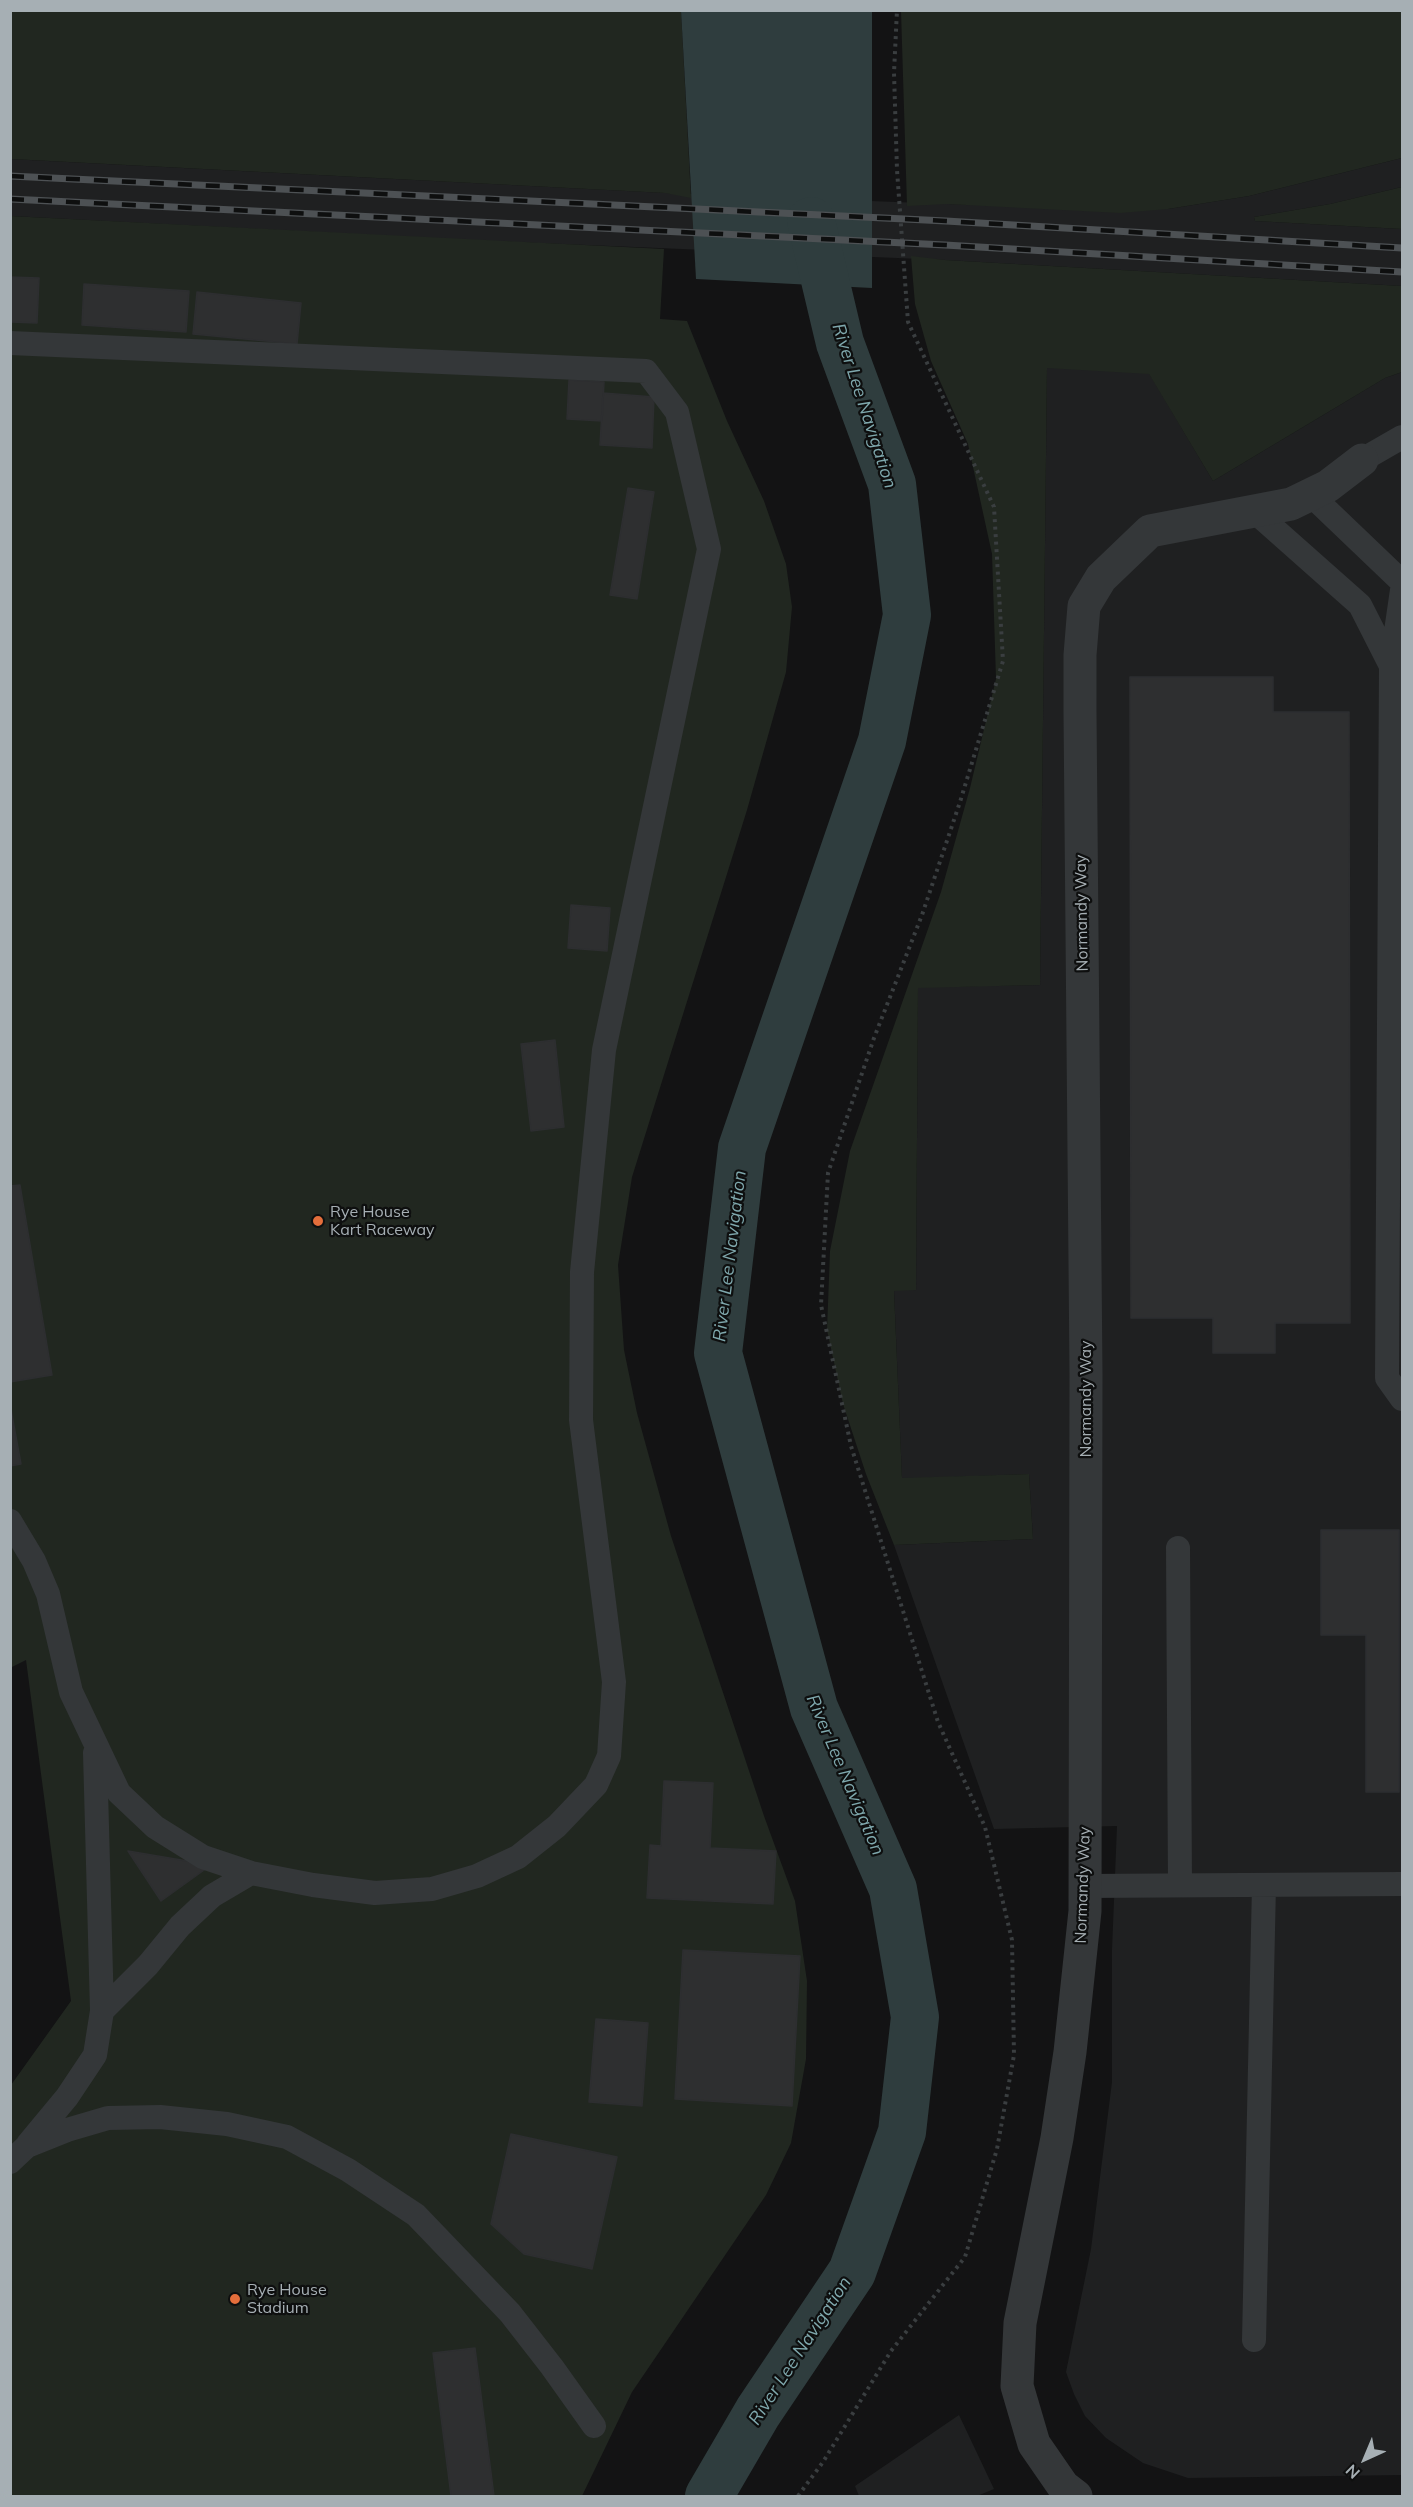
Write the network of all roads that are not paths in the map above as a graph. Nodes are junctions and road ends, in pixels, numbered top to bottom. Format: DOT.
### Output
graph roads {
  1 [pos="10,343"];
  2 [pos="1402,437"];
  3 [pos="1362,460"];
  4 [pos="1311,495"];
  5 [pos="1254,512"];
  6 [pos="1402,582"];
  7 [pos="1402,590"];
  8 [pos="1391,666"];
  9 [pos="1402,1399"];
  10 [pos="10,1521"];
  11 [pos="1178,1548"];
  12 [pos="94,1745"];
  13 [pos="251,1873"];
  14 [pos="1402,1884"];
  15 [pos="1180,1885"];
  16 [pos="1264,1885"];
  17 [pos="1085,1886"];
  18 [pos="102,2011"];
  19 [pos="19,2154"];
  20 [pos="1254,2340"];
  21 [pos="594,2426"];
  22 [pos="1063,2493"];
  1 -- 13 [label="lane"];
  2 -- 3 [label="lane"];
  3 -- 4 [label="street, Normandy Way"];
  4 -- 5 [label="street, Normandy Way"];
  4 -- 6 [label="lane"];
  5 -- 8 [label="lane"];
  5 -- 17 [label="street, Normandy Way"];
  7 -- 8 [label="lane"];
  8 -- 9 [label="lane"];
  10 -- 12 [label="lane"];
  11 -- 15 [label="lane"];
  12 -- 13 [label="lane"];
  12 -- 18 [label="lane"];
  13 -- 18 [label="lane"];
  14 -- 16 [label="lane"];
  15 -- 16 [label="lane"];
  15 -- 17 [label="lane"];
  16 -- 20 [label="lane"];
  17 -- 22 [label="street, Normandy Way"];
  18 -- 19 [label="lane"];
  19 -- 21 [label="lane"];
}
